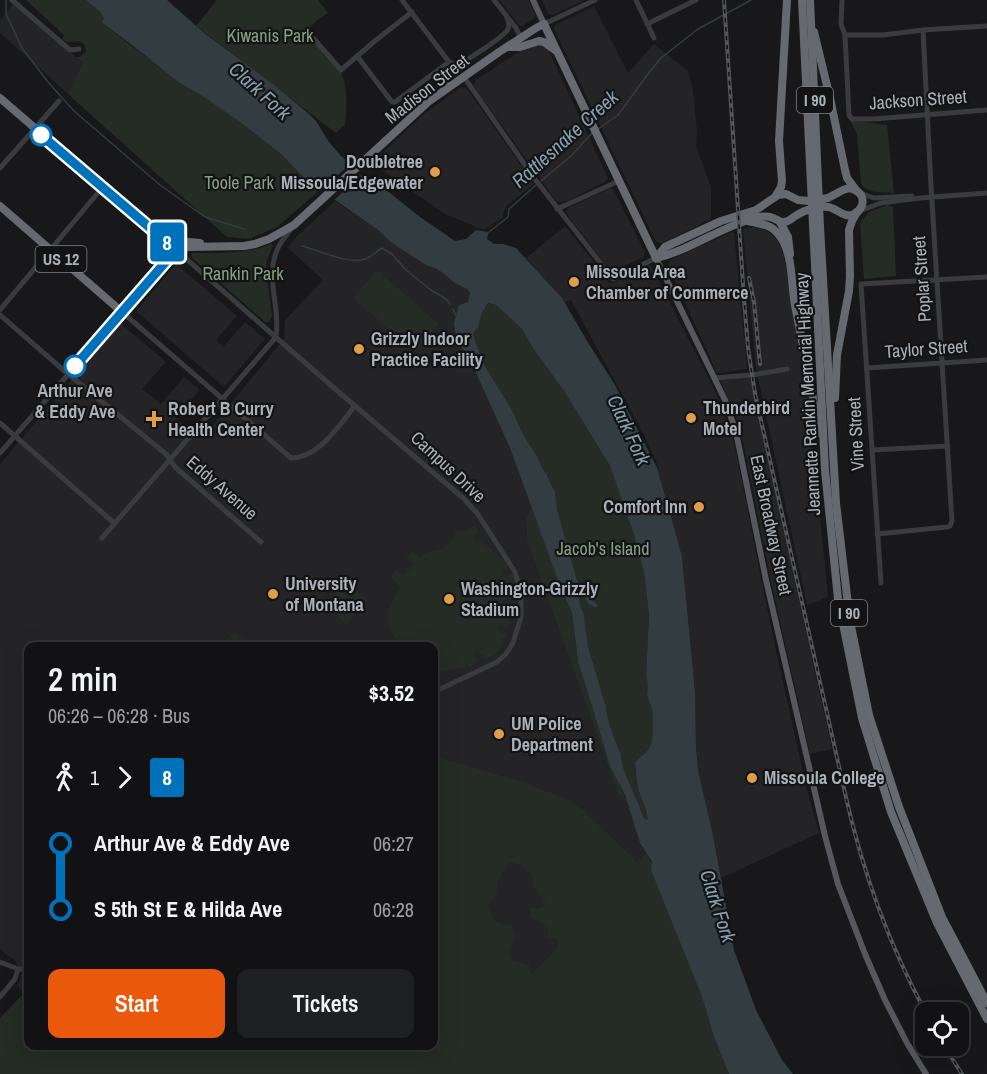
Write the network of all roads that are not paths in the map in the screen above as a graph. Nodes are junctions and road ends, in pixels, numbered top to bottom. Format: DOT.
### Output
graph roads {
  1 [pos="12,0"];
  2 [pos="402,0"];
  3 [pos="494,0"];
  4 [pos="533,0"];
  5 [pos="595,0"];
  6 [pos="636,0"];
  7 [pos="696,0"];
  8 [pos="787,0"];
  9 [pos="802,0"];
  10 [pos="810,0"];
  11 [pos="842,3"];
  12 [pos="412,12"];
  13 [pos="506,15"];
  14 [pos="808,20"];
  15 [pos="544,24"];
  16 [pos="647,24"];
  17 [pos="987,26"];
  18 [pos="923,30"];
  19 [pos="845,36"];
  20 [pos="521,38"];
  21 [pos="654,38"];
  22 [pos="314,39"];
  23 [pos="507,47"];
  24 [pos="79,49"];
  25 [pos="556,50"];
  26 [pos="357,56"];
  27 [pos="449,62"];
  28 [pos="464,77"];
  29 [pos="440,93"];
  30 [pos="0,98"];
  31 [pos="59,101"];
  32 [pos="987,110"];
  33 [pos="927,114"];
  34 [pos="35,129"];
  35 [pos="0,168"];
  36 [pos="619,181"];
  37 [pos="102,188"];
  38 [pos="858,192"];
  39 [pos="987,193"];
  40 [pos="837,194"];
  41 [pos="791,197"];
  42 [pos="932,197"];
  43 [pos="774,198"];
  44 [pos="920,198"];
  45 [pos="0,206"];
  46 [pos="557,209"];
  47 [pos="837,210"];
  48 [pos="858,212"];
  49 [pos="793,217"];
  50 [pos="747,220"];
  51 [pos="776,220"];
  52 [pos="294,225"];
  53 [pos="817,227"];
  54 [pos="155,232"];
  55 [pos="244,246"];
  56 [pos="50,250"];
  57 [pos="176,250"];
  58 [pos="656,258"];
  59 [pos="790,265"];
  60 [pos="987,277"];
  61 [pos="937,280"];
  62 [pos="0,310"];
  63 [pos="122,312"];
  64 [pos="0,315"];
  65 [pos="276,337"];
  66 [pos="987,360"];
  67 [pos="942,363"];
  68 [pos="867,368"];
  69 [pos="787,369"];
  70 [pos="68,374"];
  71 [pos="714,378"];
  72 [pos="223,399"];
  73 [pos="355,406"];
  74 [pos="0,423"];
  75 [pos="15,436"];
  76 [pos="833,445"];
  77 [pos="948,446"];
  78 [pos="872,450"];
  79 [pos="0,453"];
  80 [pos="170,460"];
  81 [pos="825,470"];
  82 [pos="114,523"];
  83 [pos="877,534"];
  84 [pos="102,538"];
  85 [pos="261,542"];
  86 [pos="881,583"];
  87 [pos="438,690"];
  88 [pos="885,779"];
  89 [pos="0,962"];
  90 [pos="18,969"];
  91 [pos="24,969"];
  92 [pos="0,997"];
  93 [pos="987,1003"];
  94 [pos="987,1019"];
  95 [pos="927,1074"];
  1 -- 24 [label="street"];
  2 -- 12 [label="street"];
  3 -- 13 [label="street"];
  4 -- 15 [label="main road, East Broadway Street"];
  5 -- 15 [label="street, Madison Street"];
  6 -- 16 [label="street"];
  7 -- 16 [label="street"];
  8 -- 43 [label="highway"];
  9 -- 14 [label="highway, Jeannette Rankin Memorial Highway / I 90"];
  10 -- 14 [label="highway, Jeannette Rankin Memorial Highway / I 90"];
  11 -- 19 [label="street"];
  12 -- 26 [label="street"];
  12 -- 27 [label="street"];
  13 -- 20 [label="street"];
  13 -- 27 [label="street, Madison Street"];
  14 -- 38 [label="highway"];
  14 -- 53 [label="highway, Jeannette Rankin Memorial Highway / I 90"];
  15 -- 20 [label="highway, Madison Street"];
  15 -- 25 [label="highway, East Broadway Street"];
  16 -- 21 [label="street"];
  17 -- 18 [label="street"];
  18 -- 19 [label="street"];
  18 -- 33 [label="street, Poplar Street"];
  19 -- 33 [label="street, Jackson Street"];
  20 -- 23 [label="highway, Madison Street"];
  22 -- 26 [label="street"];
  23 -- 25 [label="highway"];
  23 -- 28 [label="highway, Madison Street"];
  25 -- 36 [label="highway, East Broadway Street"];
  26 -- 27 [label="street, Madison Street"];
  27 -- 29 [label="street"];
  28 -- 29 [label="highway, Madison Street"];
  28 -- 46 [label="street"];
  29 -- 52 [label="highway, Madison Street"];
  30 -- 34 [label="highway"];
  31 -- 34 [label="street"];
  32 -- 33 [label="street, Jackson Street"];
  33 -- 42 [label="street, Poplar Street"];
  34 -- 35 [label="street"];
  34 -- 37 [label="highway"];
  36 -- 46 [label="street"];
  36 -- 58 [label="highway, East Broadway Street"];
  37 -- 54 [label="highway"];
  37 -- 56 [label="street"];
  38 -- 40 [label="highway"];
  38 -- 44 [label="street"];
  38 -- 48 [label="highway"];
  39 -- 42 [label="street"];
  40 -- 41 [label="highway"];
  40 -- 47 [label="highway"];
  41 -- 43 [label="highway"];
  41 -- 49 [label="highway"];
  42 -- 44 [label="street"];
  42 -- 61 [label="street, Poplar Street"];
  43 -- 51 [label="highway"];
  43 -- 58 [label="highway"];
  44 -- 48 [label="street"];
  45 -- 56 [label="highway, US 12"];
  46 -- 58 [label="street"];
  47 -- 48 [label="highway"];
  47 -- 49 [label="highway"];
  48 -- 76 [label="highway"];
  49 -- 51 [label="highway"];
  50 -- 51 [label="highway"];
  50 -- 58 [label="highway"];
  50 -- 59 [label="highway"];
  51 -- 59 [label="highway"];
  52 -- 55 [label="highway, Madison Street"];
  52 -- 65 [label="street"];
  53 -- 76 [label="highway, Jeannette Rankin Memorial Highway / I 90"];
  53 -- 81 [label="highway, Jeannette Rankin Memorial Highway / I 90"];
  54 -- 55 [label="highway"];
  54 -- 57 [label="highway"];
  55 -- 57 [label="highway"];
  56 -- 62 [label="street"];
  56 -- 63 [label="highway, US 12"];
  57 -- 63 [label="highway"];
  57 -- 65 [label="street, Campus Drive"];
  58 -- 71 [label="main road, East Broadway Street"];
  59 -- 81 [label="highway"];
  60 -- 61 [label="street"];
  61 -- 67 [label="street, Poplar Street"];
  61 -- 68 [label="street, Vine Street"];
  63 -- 70 [label="street"];
  63 -- 72 [label="street, US 12"];
  64 -- 70 [label="street, Eddy Avenue"];
  65 -- 72 [label="street"];
  65 -- 73 [label="street, Campus Drive"];
  66 -- 67 [label="street, Taylor Street"];
  67 -- 68 [label="street, Taylor Street"];
  67 -- 77 [label="street, Poplar Street"];
  68 -- 78 [label="street, Vine Street"];
  69 -- 71 [label="street"];
  70 -- 75 [label="street"];
  70 -- 80 [label="street, Eddy Avenue"];
  71 -- 95 [label="main road, East Broadway Street"];
  72 -- 73 [label="street"];
  72 -- 80 [label="street"];
  73 -- 87 [label="street, Campus Drive"];
  74 -- 75 [label="street"];
  75 -- 79 [label="street"];
  75 -- 82 [label="street"];
  76 -- 88 [label="highway, Jeannette Rankin Memorial Highway / I 90"];
  77 -- 78 [label="street"];
  77 -- 83 [label="street, Poplar Street"];
  78 -- 83 [label="street, Vine Street"];
  80 -- 82 [label="street"];
  80 -- 85 [label="street, Eddy Avenue"];
  81 -- 88 [label="highway, Jeannette Rankin Memorial Highway / I 90"];
  82 -- 84 [label="street"];
  83 -- 86 [label="street, Vine Street"];
  88 -- 93 [label="highway, I 90"];
  88 -- 94 [label="highway, I 90"];
  89 -- 90 [label="street"];
  90 -- 91 [label="street"];
  90 -- 92 [label="street"];
}
